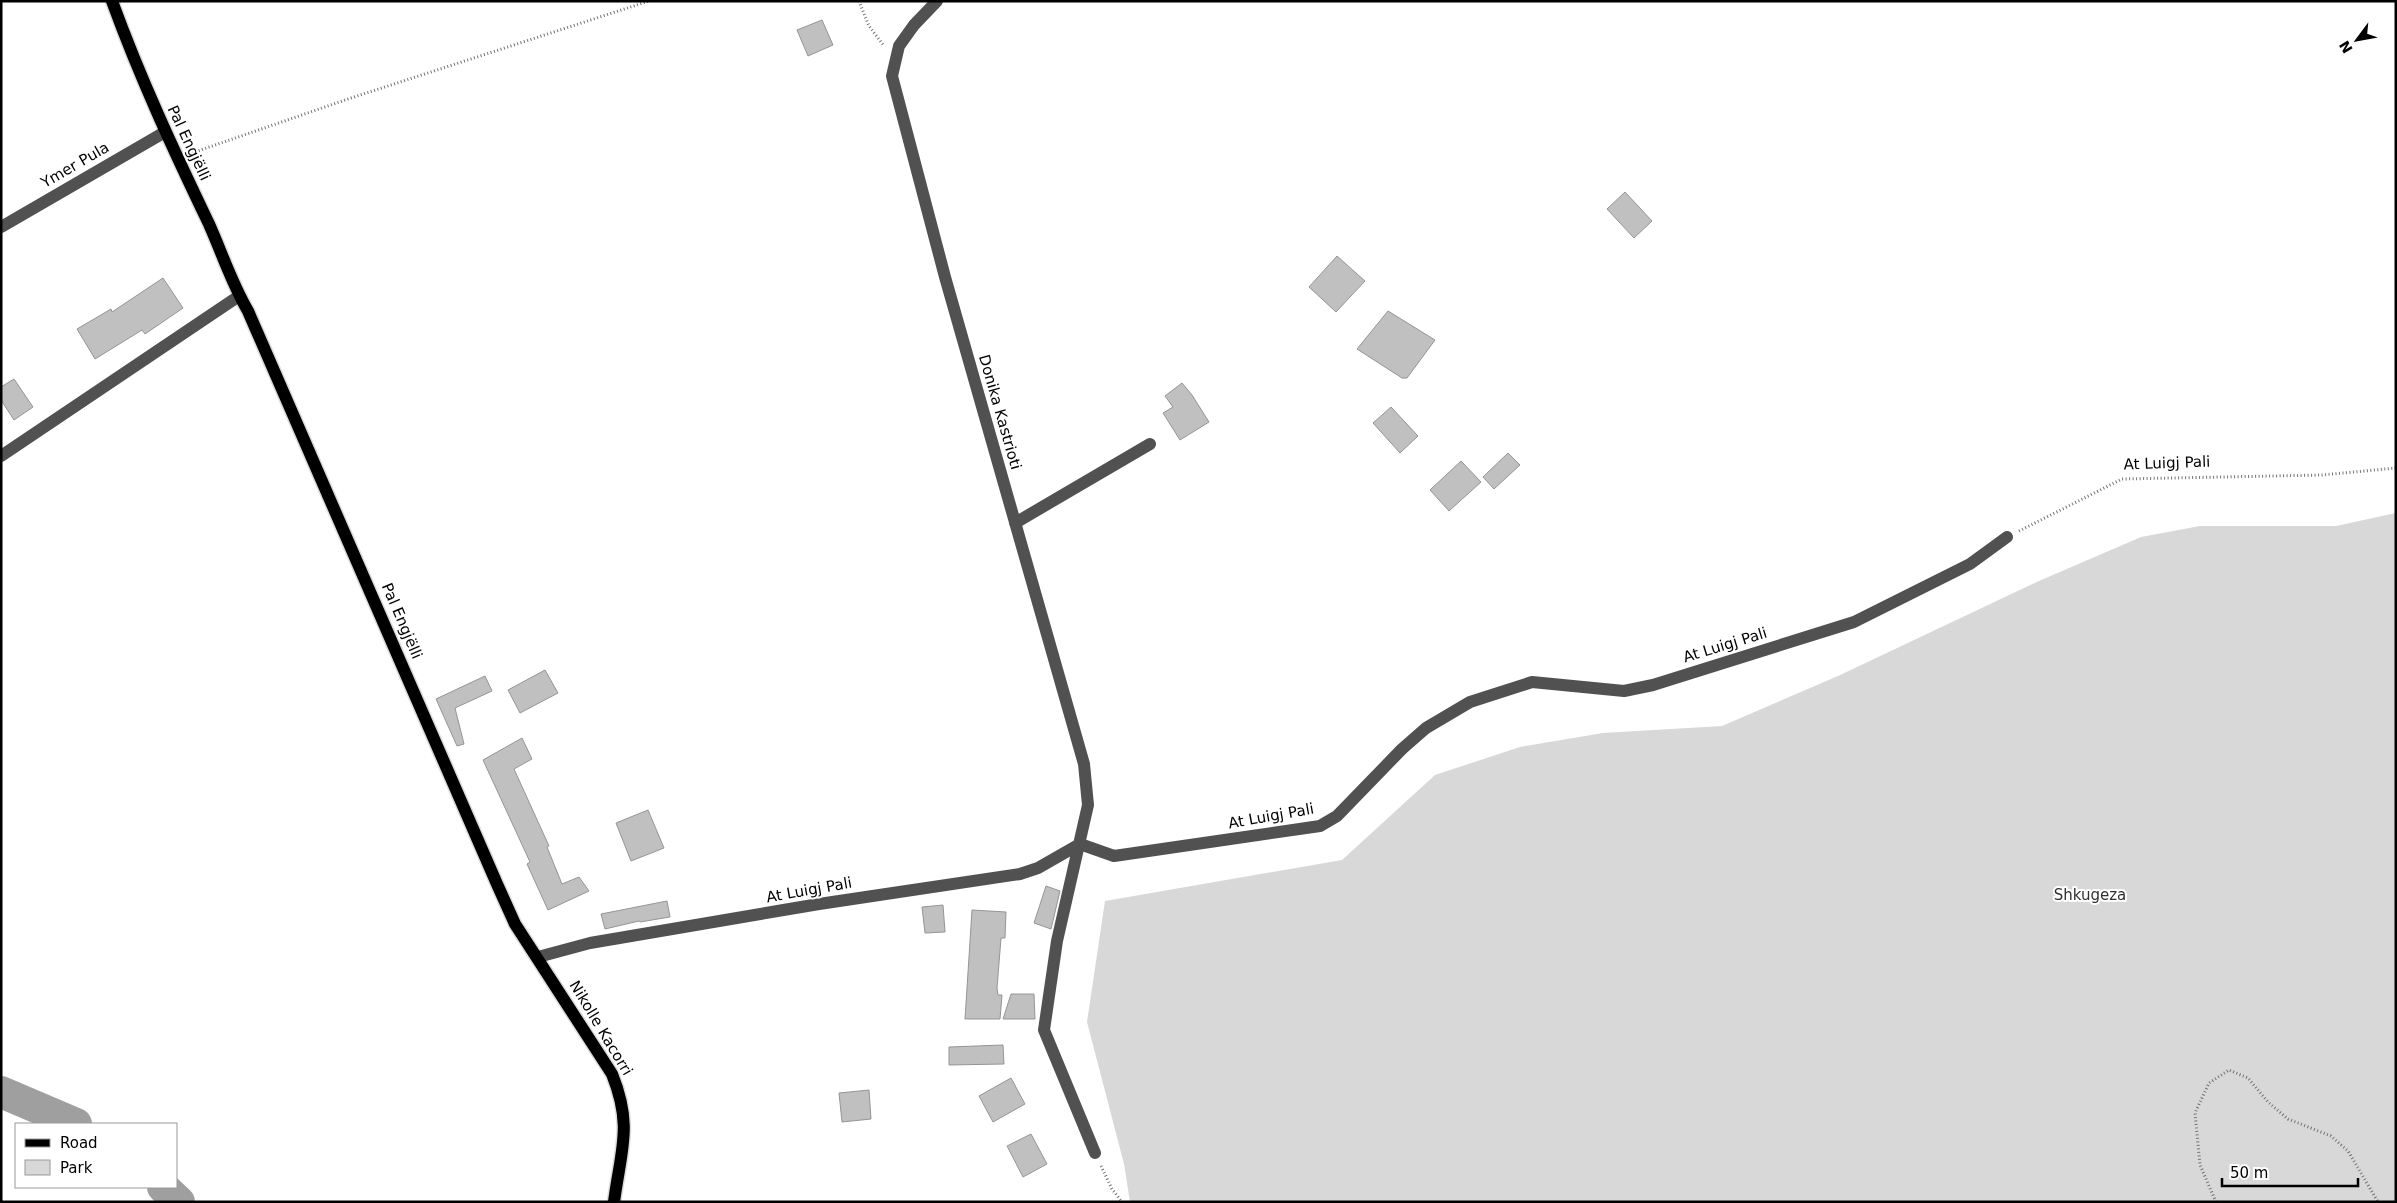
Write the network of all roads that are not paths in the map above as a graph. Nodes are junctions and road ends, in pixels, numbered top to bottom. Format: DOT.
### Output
graph roads {
  1 [pos="112,1"];
  2 [pos="937,1"];
  3 [pos="165,132"];
  4 [pos="1,227"];
  5 [pos="239,296"];
  6 [pos="1150,444"];
  7 [pos="1,456"];
  8 [pos="1015,523"];
  9 [pos="2007,537"];
  10 [pos="1080,844"];
  11 [pos="538,957"];
  12 [pos="1094,1153"];
  13 [pos="614,1202"];
  1 -- 3 [label="main road, Pal Engjëlli"];
  2 -- 8 [label="street, Donika Kastrioti"];
  3 -- 4 [label="street, Ymer Pula"];
  3 -- 5 [label="main road, Pal Engjëlli"];
  5 -- 7 [label="street"];
  5 -- 11 [label="main road, Pal Engjëlli"];
  6 -- 8 [label="street"];
  8 -- 10 [label="street, Donika Kastrioti"];
  9 -- 10 [label="street, At Luigj Pali"];
  10 -- 11 [label="street, At Luigj Pali"];
  10 -- 12 [label="street"];
  11 -- 13 [label="main road, Nikolle Kacorri"];
}
